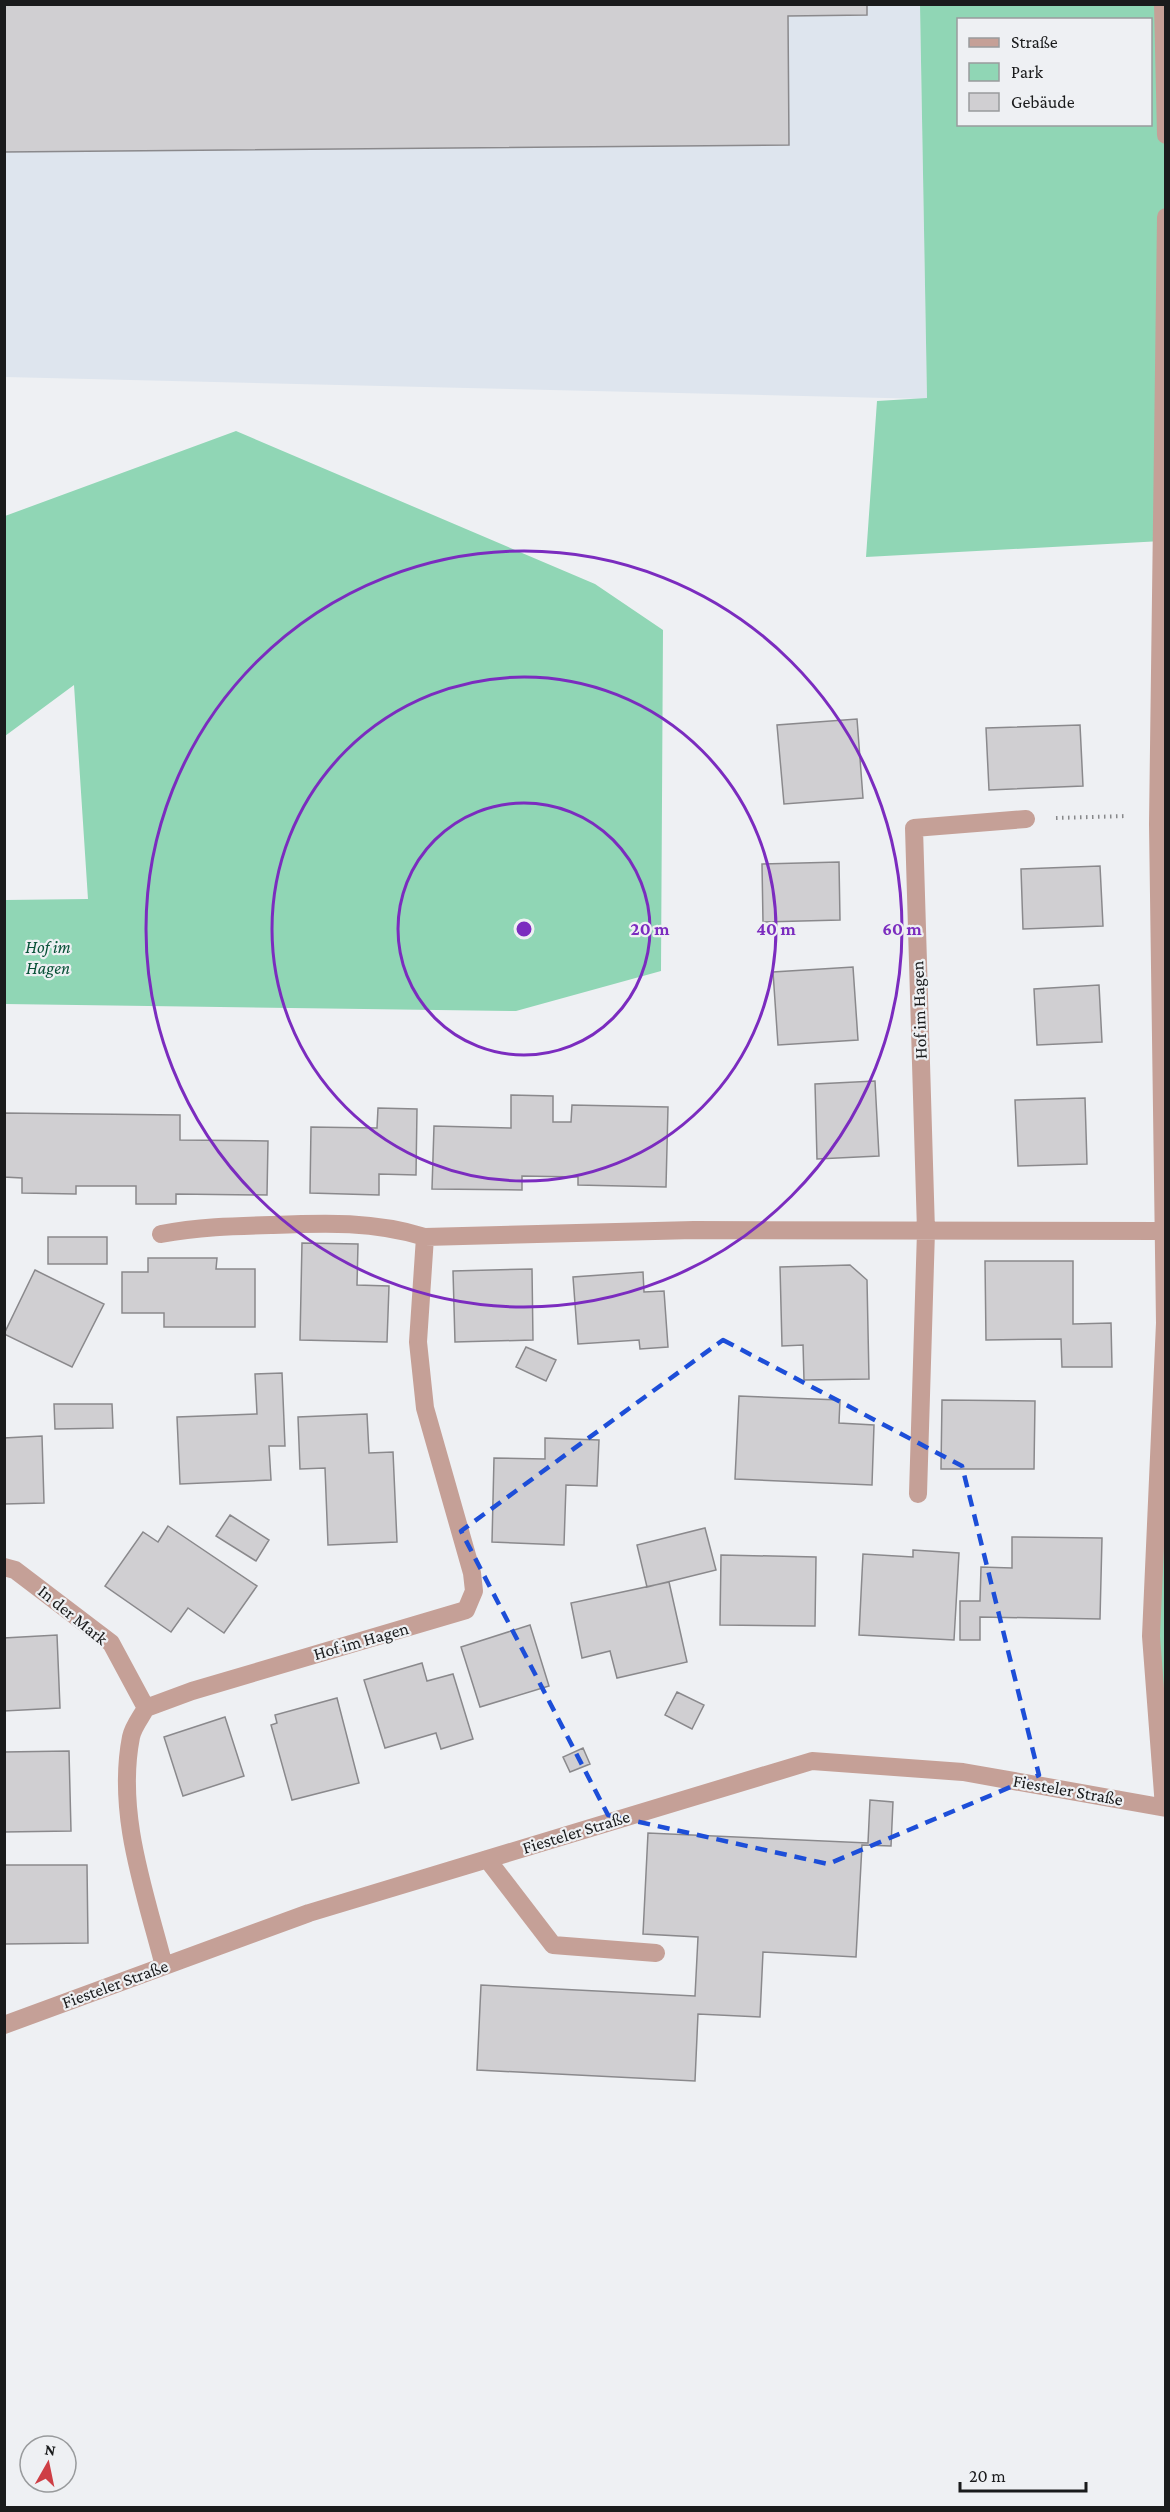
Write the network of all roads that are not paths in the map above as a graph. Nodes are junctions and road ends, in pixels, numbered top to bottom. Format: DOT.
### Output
graph roads {
  1 [pos="1163,4"];
  2 [pos="1166,135"];
  3 [pos="1166,217"];
  4 [pos="1026,819"];
  5 [pos="926,1231"];
  6 [pos="1162,1231"];
  7 [pos="161,1234"];
  8 [pos="425,1237"];
  9 [pos="1165,1323"];
  10 [pos="918,1494"];
  11 [pos="4,1567"];
  12 [pos="146,1708"];
  13 [pos="1165,1807"];
  14 [pos="487,1859"];
  15 [pos="656,1953"];
  16 [pos="164,1966"];
  17 [pos="4,2025"];
  1 -- 2 [label="street"];
  3 -- 6 [label="street"];
  4 -- 5 [label="street, Hof im Hagen"];
  5 -- 6 [label="street"];
  5 -- 8 [label="street"];
  5 -- 10 [label="street, Hof im Hagen"];
  6 -- 9 [label="street"];
  7 -- 8 [label="street"];
  8 -- 12 [label="street, Hof im Hagen"];
  9 -- 13 [label="street"];
  11 -- 12 [label="street, In der Mark"];
  12 -- 16 [label="street"];
  13 -- 14 [label="street, Fiesteler Straße"];
  14 -- 15 [label="street"];
  14 -- 16 [label="street, Fiesteler Straße"];
  16 -- 17 [label="street, Fiesteler Straße"];
}
